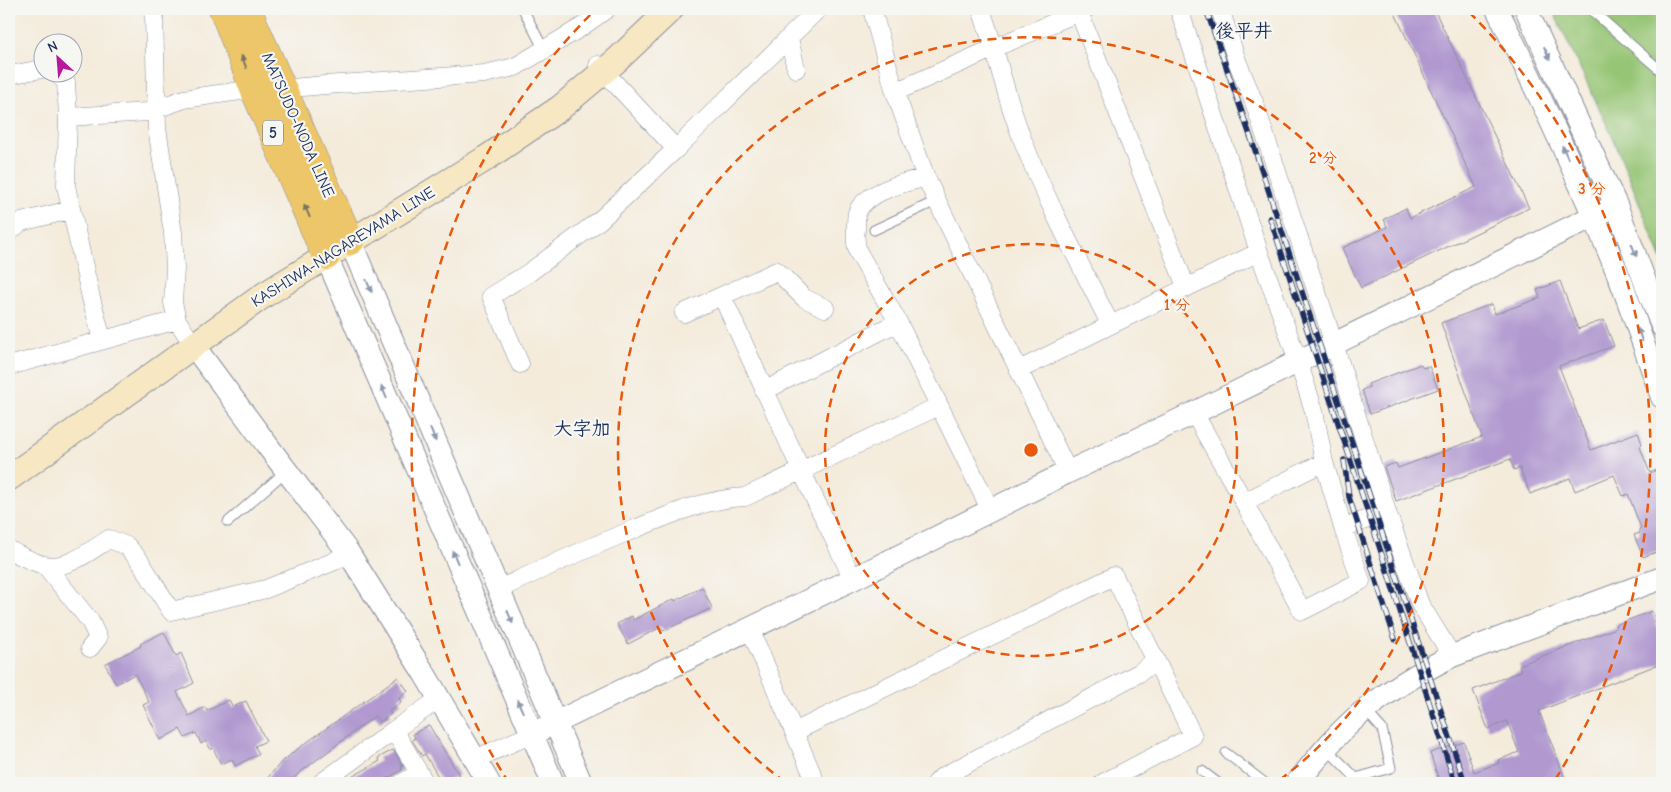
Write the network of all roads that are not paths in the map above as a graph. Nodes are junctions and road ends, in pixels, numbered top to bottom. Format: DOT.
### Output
graph roads {
  1 [pos="152,9"];
  2 [pos="223,9"];
  3 [pos="247,9"];
  4 [pos="523,9"];
  5 [pos="607,9"];
  6 [pos="672,9"];
  7 [pos="818,9"];
  8 [pos="872,9"];
  9 [pos="981,9"];
  10 [pos="1181,9"];
  11 [pos="1220,9"];
  12 [pos="1497,9"];
  13 [pos="1526,9"];
  14 [pos="1590,9"];
  15 [pos="1083,10"];
  16 [pos="789,38"];
  17 [pos="994,48"];
  18 [pos="544,50"];
  19 [pos="601,68"];
  20 [pos="796,69"];
  21 [pos="32,71"];
  22 [pos="1662,73"];
  23 [pos="9,75"];
  24 [pos="66,82"];
  25 [pos="254,88"];
  26 [pos="284,91"];
  27 [pos="895,92"];
  28 [pos="157,109"];
  29 [pos="68,117"];
  30 [pos="676,150"];
  31 [pos="926,178"];
  32 [pos="936,201"];
  33 [pos="1616,205"];
  34 [pos="70,210"];
  35 [pos="1593,215"];
  36 [pos="874,230"];
  37 [pos="9,232"];
  38 [pos="350,241"];
  39 [pos="1259,252"];
  40 [pos="326,256"];
  41 [pos="1186,287"];
  42 [pos="722,296"];
  43 [pos="825,308"];
  44 [pos="684,312"];
  45 [pos="177,320"];
  46 [pos="898,322"];
  47 [pos="1110,324"];
  48 [pos="1662,326"];
  49 [pos="102,339"];
  50 [pos="1334,344"];
  51 [pos="193,345"];
  52 [pos="1298,361"];
  53 [pos="520,364"];
  54 [pos="9,366"];
  55 [pos="1020,370"];
  56 [pos="764,391"];
  57 [pos="1662,397"];
  58 [pos="938,406"];
  59 [pos="1194,413"];
  60 [pos="1324,462"];
  61 [pos="801,470"];
  62 [pos="286,471"];
  63 [pos="1068,472"];
  64 [pos="9,478"];
  65 [pos="1244,502"];
  66 [pos="991,511"];
  67 [pos="1387,512"];
  68 [pos="228,522"];
  69 [pos="1343,528"];
  70 [pos="9,550"];
  71 [pos="348,552"];
  72 [pos="45,565"];
  73 [pos="1662,578"];
  74 [pos="853,579"];
  75 [pos="499,589"];
  76 [pos="750,628"];
  77 [pos="90,648"];
  78 [pos="1452,656"];
  79 [pos="1156,660"];
  80 [pos="439,699"];
  81 [pos="1365,710"];
  82 [pos="556,723"];
  83 [pos="394,730"];
  84 [pos="794,732"];
  85 [pos="532,734"];
  86 [pos="1326,748"];
  87 [pos="1226,753"];
  88 [pos="475,759"];
  89 [pos="1202,771"];
  90 [pos="422,778"];
  91 [pos="321,783"];
  92 [pos="402,783"];
  93 [pos="490,783"];
  94 [pos="553,783"];
  95 [pos="581,783"];
  96 [pos="816,783"];
  97 [pos="936,783"];
  98 [pos="1104,783"];
  99 [pos="1218,783"];
  100 [pos="1265,783"];
  101 [pos="1297,783"];
  1 -- 28 [label="street"];
  25 -- 2 [label="main road, 5, one-way"];
  3 -- 26 [label="main road, MATSUDO-NODA LINE / 5"];
  4 -- 18 [label="lane"];
  5 -- 18 [label="street"];
  6 -- 19 [label="main road, KASHIWA-NAGAREYAMA LINE"];
  7 -- 16 [label="street"];
  8 -- 27 [label="street"];
  9 -- 17 [label="street"];
  10 -- 39 [label="street"];
  11 -- 50 [label="street"];
  35 -- 12 [label="street, one-way"];
  13 -- 33 [label="street, one-way"];
  14 -- 22 [label="lane"];
  15 -- 17 [label="street"];
  15 -- 41 [label="street"];
  16 -- 20 [label="street"];
  16 -- 30 [label="street"];
  17 -- 27 [label="street"];
  17 -- 47 [label="street"];
  18 -- 26 [label="street"];
  19 -- 30 [label="street"];
  19 -- 38 [label="main road, KASHIWA-NAGAREYAMA LINE"];
  21 -- 23 [label="street"];
  24 -- 29 [label="street"];
  25 -- 28 [label="street"];
  40 -- 25 [label="main road, 5, one-way"];
  26 -- 38 [label="main road, MATSUDO-NODA LINE / 5"];
  27 -- 31 [label="street"];
  28 -- 29 [label="street"];
  28 -- 45 [label="street"];
  29 -- 34 [label="street"];
  30 -- 53 [label="street"];
  31 -- 32 [label="street"];
  31 -- 46 [label="street"];
  32 -- 36 [label="lane"];
  32 -- 55 [label="street"];
  33 -- 35 [label="street"];
  33 -- 48 [label="street, one-way"];
  34 -- 37 [label="street"];
  34 -- 49 [label="street"];
  35 -- 50 [label="street"];
  57 -- 35 [label="street, one-way"];
  38 -- 40 [label="main road, KASHIWA-NAGAREYAMA LINE"];
  38 -- 75 [label="street, one-way"];
  39 -- 41 [label="street"];
  39 -- 52 [label="street"];
  40 -- 51 [label="main road, KASHIWA-NAGAREYAMA LINE"];
  85 -- 40 [label="street, one-way"];
  41 -- 47 [label="street"];
  42 -- 43 [label="street"];
  42 -- 44 [label="street"];
  42 -- 56 [label="street"];
  45 -- 49 [label="street"];
  45 -- 51 [label="street"];
  46 -- 56 [label="street"];
  46 -- 58 [label="street"];
  47 -- 55 [label="street"];
  49 -- 54 [label="street"];
  50 -- 52 [label="street"];
  50 -- 67 [label="street"];
  51 -- 62 [label="street"];
  51 -- 64 [label="main road, KASHIWA-NAGAREYAMA LINE"];
  52 -- 59 [label="street"];
  52 -- 60 [label="street"];
  55 -- 63 [label="street"];
  56 -- 61 [label="street"];
  58 -- 61 [label="street"];
  58 -- 66 [label="street"];
  59 -- 63 [label="street"];
  59 -- 65 [label="street"];
  60 -- 65 [label="street"];
  60 -- 69 [label="street"];
  61 -- 74 [label="street"];
  61 -- 75 [label="street"];
  62 -- 68 [label="lane"];
  62 -- 71 [label="street"];
  63 -- 66 [label="street"];
  65 -- 69 [label="street"];
  66 -- 74 [label="street"];
  67 -- 69 [label="street"];
  67 -- 78 [label="street"];
  70 -- 72 [label="street"];
  71 -- 72 [label="street"];
  71 -- 80 [label="street"];
  72 -- 77 [label="street"];
  73 -- 78 [label="street"];
  74 -- 76 [label="street"];
  75 -- 82 [label="street, one-way"];
  76 -- 82 [label="street"];
  76 -- 84 [label="street"];
  78 -- 81 [label="street"];
  79 -- 84 [label="street"];
  79 -- 97 [label="street"];
  79 -- 98 [label="street"];
  80 -- 83 [label="street"];
  80 -- 88 [label="street"];
  81 -- 86 [label="street"];
  81 -- 86 [label="lane"];
  82 -- 85 [label="street"];
  82 -- 95 [label="street"];
  83 -- 90 [label="street"];
  83 -- 91 [label="street"];
  84 -- 96 [label="street"];
  85 -- 88 [label="street"];
  85 -- 94 [label="street"];
  86 -- 101 [label="street"];
  87 -- 100 [label="lane"];
  88 -- 93 [label="street"];
  89 -- 99 [label="lane"];
  90 -- 92 [label="street"];
}
